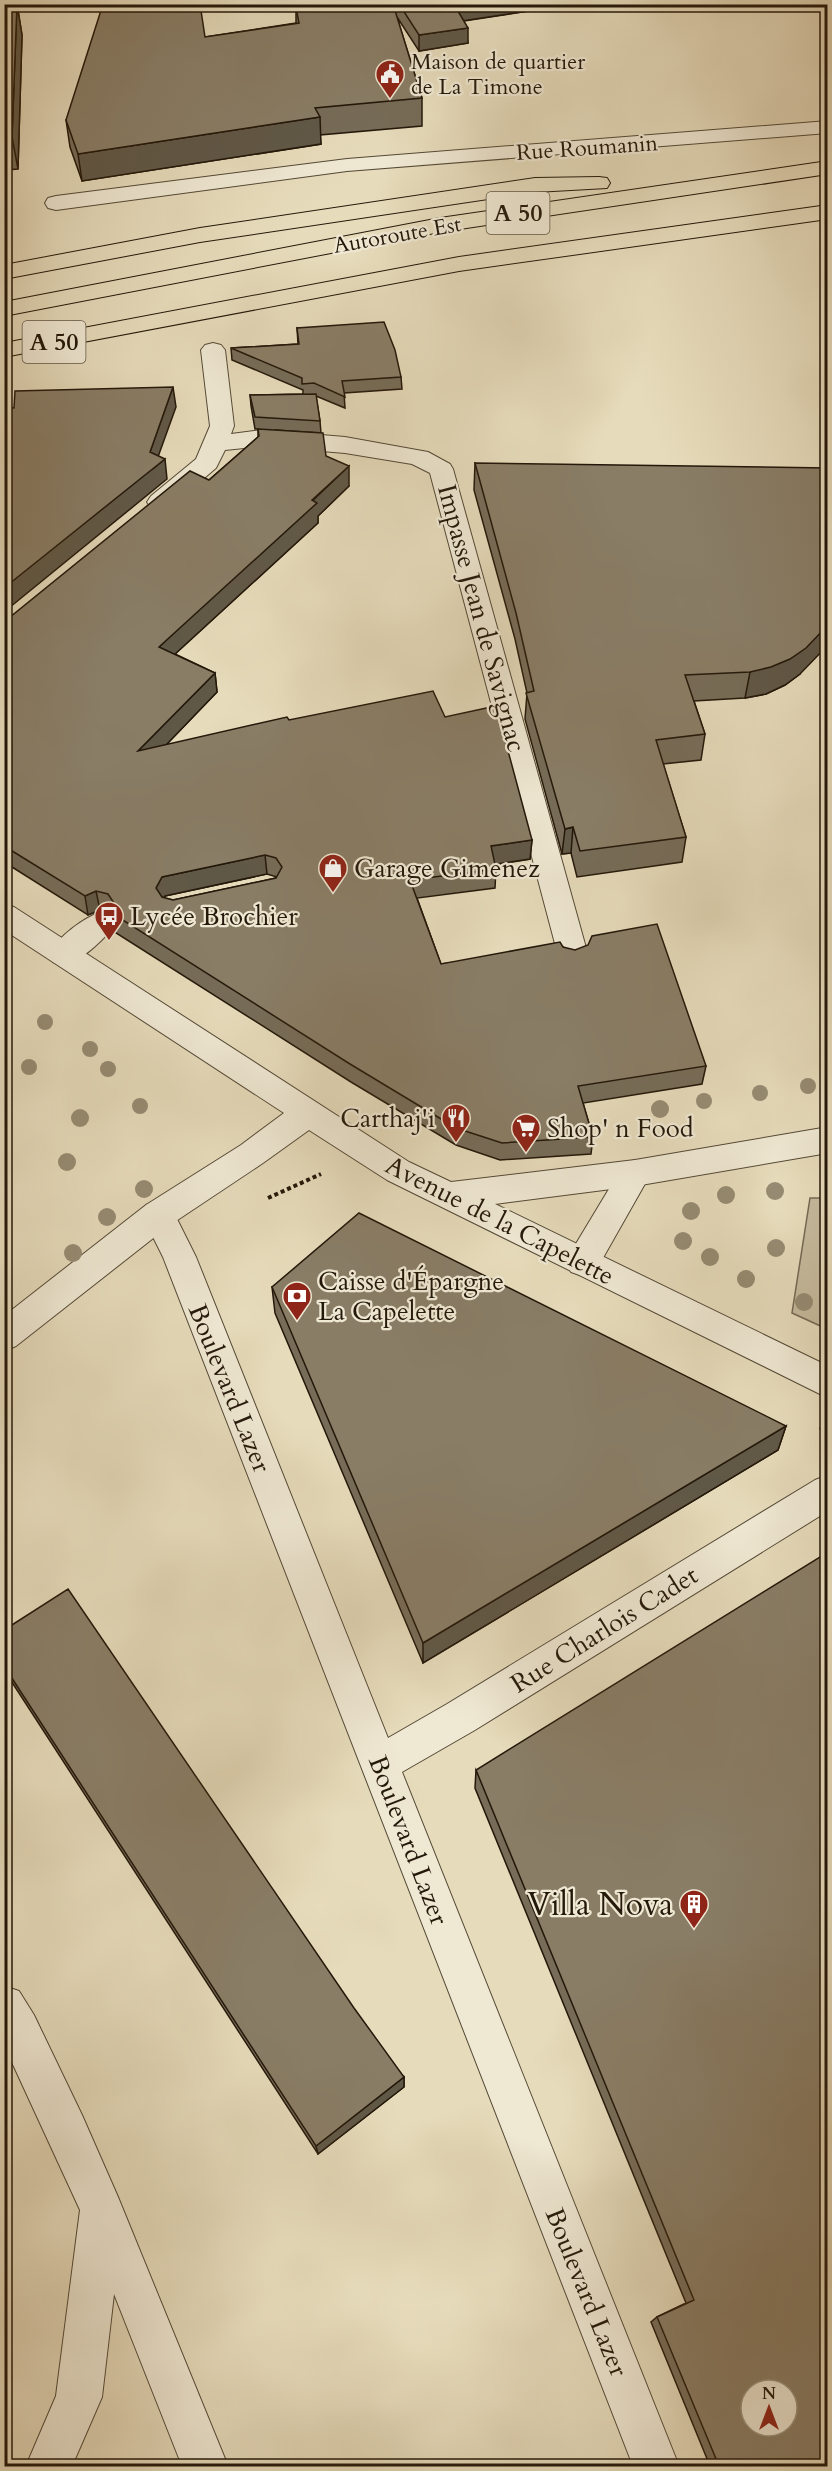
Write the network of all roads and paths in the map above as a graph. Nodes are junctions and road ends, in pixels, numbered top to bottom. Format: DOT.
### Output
graph roads {
  1 [pos="828,127"];
  2 [pos="828,167"];
  3 [pos="748,178"];
  4 [pos="56,203"];
  5 [pos="828,212"];
  6 [pos="4,272"];
  7 [pos="4,309"];
  8 [pos="104,334"];
  9 [pos="4,350"];
  10 [pos="213,350"];
  11 [pos="4,358"];
  12 [pos="216,443"];
  13 [pos="143,516"];
  14 [pos="4,915"];
  15 [pos="101,923"];
  16 [pos="64,954"];
  17 [pos="573,955"];
  18 [pos="308,1113"];
  19 [pos="828,1140"];
  20 [pos="635,1173"];
  21 [pos="323,1174"];
  22 [pos="448,1196"];
  23 [pos="258,1203"];
  24 [pos="158,1215"];
  25 [pos="583,1262"];
  26 [pos="4,1336"];
  27 [pos="828,1383"];
  28 [pos="817,1425"];
  29 [pos="828,1431"];
  30 [pos="828,1491"];
  31 [pos="379,1764"];
  32 [pos="4,2006"];
  33 [pos="102,2210"];
  34 [pos="49,2466"];
  35 [pos="205,2466"];
  36 [pos="656,2466"];
  1 -- 4 [label="street, Rue Roumanin"];
  2 -- 3 [label="highway, Autoroute Est / A 50"];
  3 -- 6 [label="highway"];
  3 -- 7 [label="highway, Autoroute Est / A 50"];
  5 -- 8 [label="highway, Autoroute Est / A 50"];
  8 -- 9 [label="highway, Autoroute Est / A 50"];
  8 -- 11 [label="highway"];
  10 -- 12 [label="street"];
  12 -- 13 [label="street"];
  12 -- 17 [label="street, Impasse Jean de Savignac"];
  14 -- 16 [label="street, Avenue de la Capelette"];
  15 -- 16 [label="street"];
  16 -- 18 [label="street, Avenue de la Capelette"];
  18 -- 22 [label="street, Avenue de la Capelette"];
  18 -- 24 [label="street"];
  19 -- 20 [label="street"];
  20 -- 22 [label="street"];
  20 -- 25 [label="street"];
  21 -- 23 [label="path"];
  22 -- 25 [label="street, Avenue de la Capelette"];
  24 -- 26 [label="street"];
  24 -- 31 [label="street, Boulevard Lazer"];
  25 -- 27 [label="street, Avenue de la Capelette"];
  28 -- 29 [label="path"];
  30 -- 31 [label="street, Rue Charlois Cadet"];
  31 -- 36 [label="street, Boulevard Lazer"];
  32 -- 33 [label="street"];
  33 -- 34 [label="street"];
  33 -- 35 [label="street"];
}
